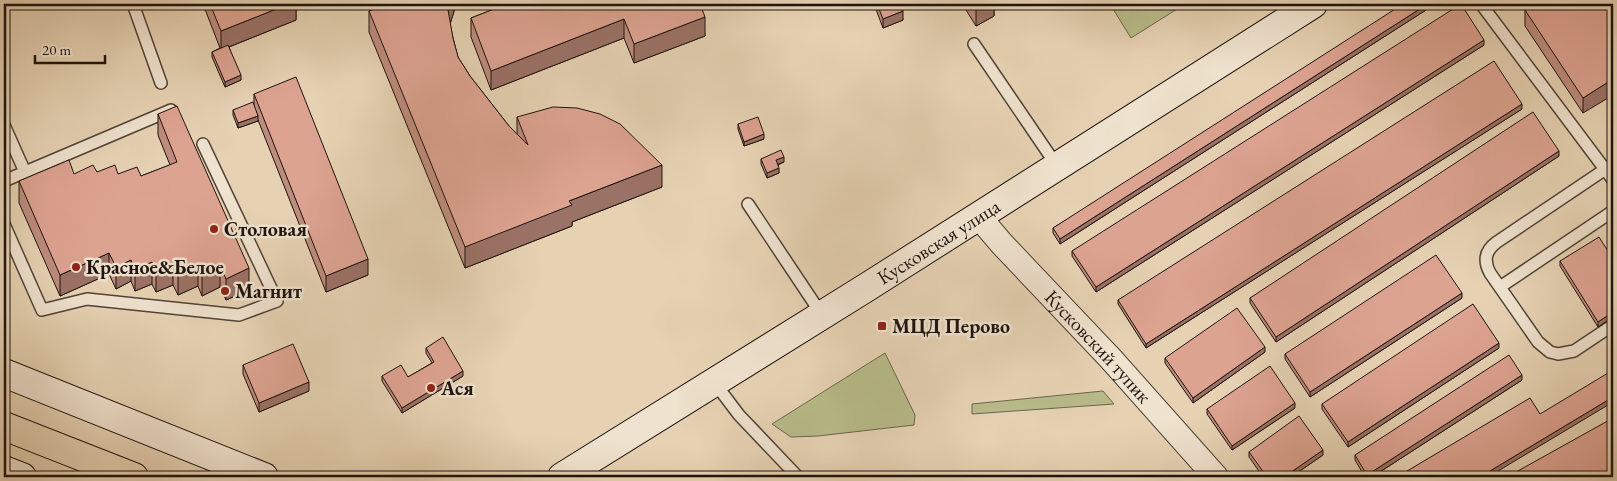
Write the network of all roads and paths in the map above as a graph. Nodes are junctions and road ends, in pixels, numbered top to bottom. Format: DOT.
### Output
graph roads {
  1 [pos="133,4"];
  2 [pos="1313,4"];
  3 [pos="1482,4"];
  4 [pos="974,44"];
  5 [pos="161,83"];
  6 [pos="171,110"];
  7 [pos="4,125"];
  8 [pos="203,144"];
  9 [pos="1057,167"];
  10 [pos="1611,168"];
  11 [pos="25,172"];
  12 [pos="1613,180"];
  13 [pos="4,181"];
  14 [pos="748,204"];
  15 [pos="1613,211"];
  16 [pos="979,216"];
  17 [pos="4,224"];
  18 [pos="1500,287"];
  19 [pos="822,315"];
  20 [pos="1613,325"];
  21 [pos="4,373"];
  22 [pos="714,382"];
  23 [pos="4,426"];
  24 [pos="4,434"];
  25 [pos="4,470"];
  26 [pos="1207,473"];
  27 [pos="22,477"];
  28 [pos="112,477"];
  29 [pos="134,477"];
  30 [pos="264,477"];
  31 [pos="562,477"];
  32 [pos="798,477"];
  1 -- 5 [label="lane"];
  2 -- 9 [label="street, Кусковская улица"];
  3 -- 10 [label="lane"];
  4 -- 9 [label="lane"];
  6 -- 11 [label="lane"];
  7 -- 11 [label="lane"];
  8 -- 17 [label="lane"];
  9 -- 16 [label="street, Кусковская улица"];
  10 -- 12 [label="lane"];
  10 -- 18 [label="lane"];
  11 -- 13 [label="lane"];
  14 -- 19 [label="lane"];
  15 -- 18 [label="lane"];
  16 -- 19 [label="street, Кусковская улица"];
  16 -- 26 [label="street, Кусковский тупик"];
  18 -- 20 [label="lane"];
  19 -- 22 [label="street, Кусковская улица"];
  21 -- 30 [label="street"];
  22 -- 31 [label="street, Кусковская улица"];
  22 -- 32 [label="lane"];
  23 -- 29 [label="main road"];
  24 -- 28 [label="street"];
  25 -- 27 [label="street"];
}
